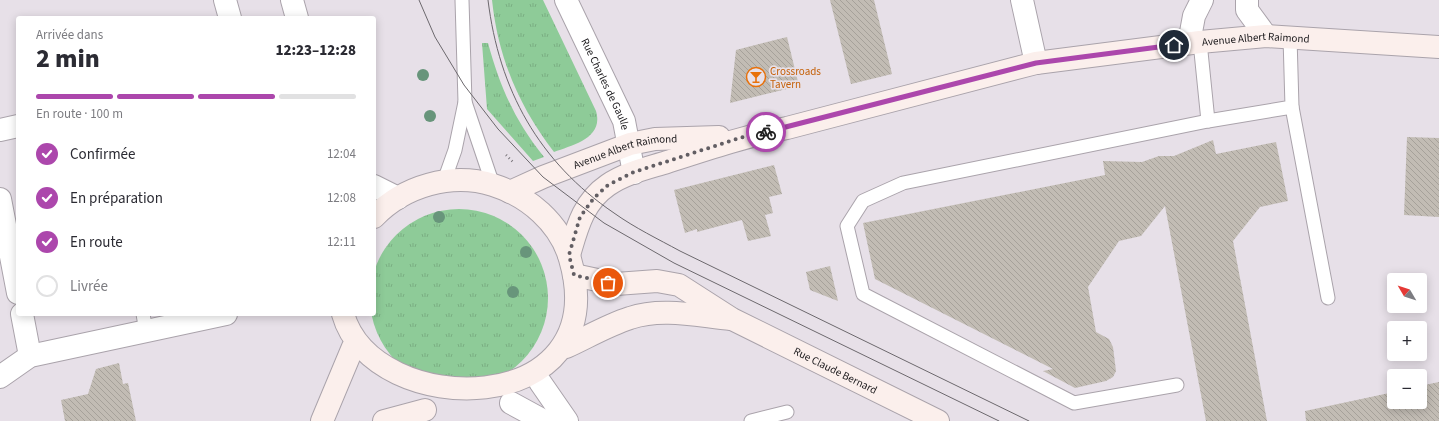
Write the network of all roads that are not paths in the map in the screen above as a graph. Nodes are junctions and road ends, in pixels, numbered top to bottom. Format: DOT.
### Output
graph roads {
  1 [pos="225,0"];
  2 [pos="292,0"];
  3 [pos="462,0"];
  4 [pos="566,0"];
  5 [pos="1022,0"];
  6 [pos="1202,0"];
  7 [pos="1247,0"];
  8 [pos="229,16"];
  9 [pos="296,16"];
  10 [pos="1266,36"];
  11 [pos="1290,37"];
  12 [pos="1195,43"];
  13 [pos="1439,47"];
  14 [pos="1036,63"];
  15 [pos="465,102"];
  16 [pos="1292,107"];
  17 [pos="1208,121"];
  18 [pos="16,126"];
  19 [pos="0,130"];
  20 [pos="746,136"];
  21 [pos="630,144"];
  22 [pos="634,172"];
  23 [pos="444,181"];
  24 [pos="376,187"];
  25 [pos="502,188"];
  26 [pos="398,198"];
  27 [pos="0,199"];
  28 [pos="376,216"];
  29 [pos="572,265"];
  30 [pos="16,282"];
  31 [pos="1328,298"];
  32 [pos="22,316"];
  33 [pos="206,316"];
  34 [pos="344,316"];
  35 [pos="732,319"];
  36 [pos="145,322"];
  37 [pos="353,348"];
  38 [pos="566,348"];
  39 [pos="30,356"];
  40 [pos="1,379"];
  41 [pos="540,382"];
  42 [pos="1176,385"];
  43 [pos="787,412"];
  44 [pos="322,421"];
  45 [pos="384,421"];
  46 [pos="544,421"];
  47 [pos="567,421"];
  48 [pos="751,421"];
  49 [pos="938,421"];
  1 -- 8 [label="street"];
  2 -- 9 [label="street"];
  3 -- 15 [label="lane"];
  4 -- 21 [label="street, Rue Charles de Gaulle"];
  5 -- 14 [label="street"];
  6 -- 12 [label="street"];
  7 -- 10 [label="street"];
  10 -- 11 [label="street, Avenue Albert Raimond"];
  10 -- 12 [label="street, Avenue Albert Raimond"];
  11 -- 13 [label="street, Avenue Albert Raimond"];
  11 -- 16 [label="lane"];
  12 -- 14 [label="street, Avenue Albert Raimond"];
  12 -- 17 [label="lane"];
  14 -- 20 [label="street, Avenue Albert Raimond"];
  15 -- 23 [label="lane"];
  15 -- 25 [label="lane"];
  16 -- 17 [label="lane"];
  16 -- 31 [label="lane"];
  17 -- 42 [label="lane"];
  18 -- 19 [label="street"];
  20 -- 21 [label="street, Avenue Albert Raimond"];
  20 -- 22 [label="street, Avenue Albert Raimond"];
  21 -- 22 [label="street, Rue Charles de Gaulle"];
  21 -- 25 [label="street, Avenue Albert Raimond"];
  22 -- 29 [label="street, Avenue Albert Raimond"];
  23 -- 25 [label="street"];
  23 -- 26 [label="street"];
  24 -- 26 [label="street"];
  25 -- 29 [label="street"];
  26 -- 28 [label="street"];
  27 -- 30 [label="street"];
  29 -- 35 [label="street, Rue Claude Bernard"];
  29 -- 38 [label="street"];
  32 -- 39 [label="street"];
  33 -- 36 [label="street"];
  34 -- 37 [label="street"];
  35 -- 38 [label="street, Rue Claude Bernard"];
  35 -- 49 [label="street, Rue Claude Bernard"];
  36 -- 39 [label="street"];
  37 -- 44 [label="street"];
  37 -- 45 [label="street"];
  38 -- 41 [label="street"];
  39 -- 40 [label="street"];
  41 -- 46 [label="street"];
  41 -- 47 [label="street"];
  43 -- 48 [label="lane"];
}
